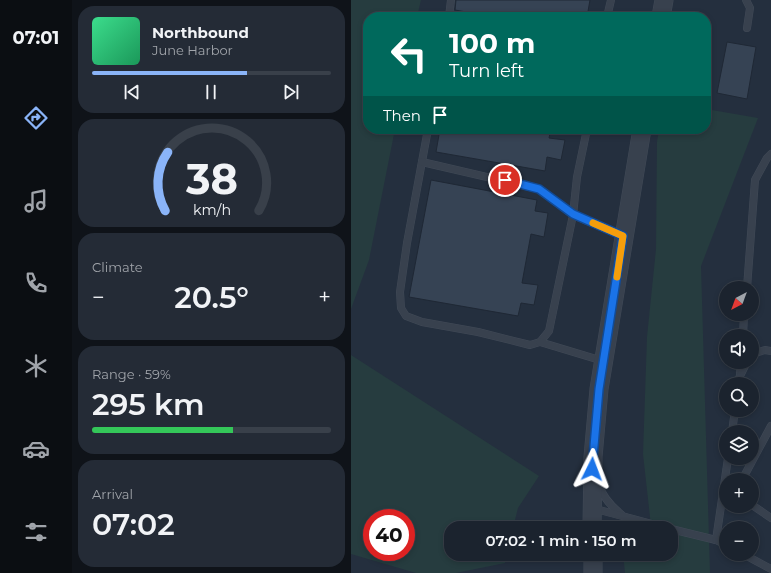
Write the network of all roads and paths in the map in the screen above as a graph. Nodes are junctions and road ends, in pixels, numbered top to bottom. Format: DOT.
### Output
graph roads {
  1 [pos="451,0"];
  2 [pos="611,0"];
  3 [pos="664,0"];
  4 [pos="746,0"];
  5 [pos="450,12"];
  6 [pos="608,12"];
  7 [pos="662,12"];
  8 [pos="747,28"];
  9 [pos="427,134"];
  10 [pos="586,134"];
  11 [pos="641,134"];
  12 [pos="771,154"];
  13 [pos="422,162"];
  14 [pos="573,214"];
  15 [pos="623,236"];
  16 [pos="748,281"];
  17 [pos="540,342"];
  18 [pos="759,352"];
  19 [pos="771,352"];
  20 [pos="603,361"];
  21 [pos="771,426"];
  22 [pos="593,457"];
  23 [pos="727,465"];
  24 [pos="746,473"];
  25 [pos="592,508"];
  26 [pos="759,510"];
  27 [pos="627,518"];
  28 [pos="771,518"];
  29 [pos="592,521"];
  30 [pos="639,521"];
  31 [pos="678,531"];
  32 [pos="716,540"];
  33 [pos="719,542"];
  34 [pos="593,561"];
  35 [pos="756,561"];
  36 [pos="771,569"];
  37 [pos="593,573"];
  1 -- 5 [label="lane"];
  2 -- 6 [label="lane"];
  3 -- 7 [label="street"];
  4 -- 8 [label="lane"];
  9 -- 13 [label="lane"];
  10 -- 14 [label="lane"];
  11 -- 15 [label="street"];
  12 -- 16 [label="lane"];
  13 -- 14 [label="lane"];
  13 -- 17 [label="lane"];
  14 -- 15 [label="lane"];
  14 -- 17 [label="lane"];
  15 -- 20 [label="street"];
  17 -- 20 [label="lane"];
  18 -- 19 [label="lane"];
  20 -- 22 [label="street"];
  21 -- 24 [label="lane"];
  22 -- 25 [label="street"];
  22 -- 27 [label="lane"];
  23 -- 32 [label="lane"];
  25 -- 27 [label="lane"];
  25 -- 29 [label="street"];
  26 -- 28 [label="lane"];
  27 -- 30 [label="lane"];
  31 -- 32 [label="lane"];
  32 -- 33 [label="lane"];
  34 -- 37 [label="street"];
  35 -- 36 [label="lane"];
}
